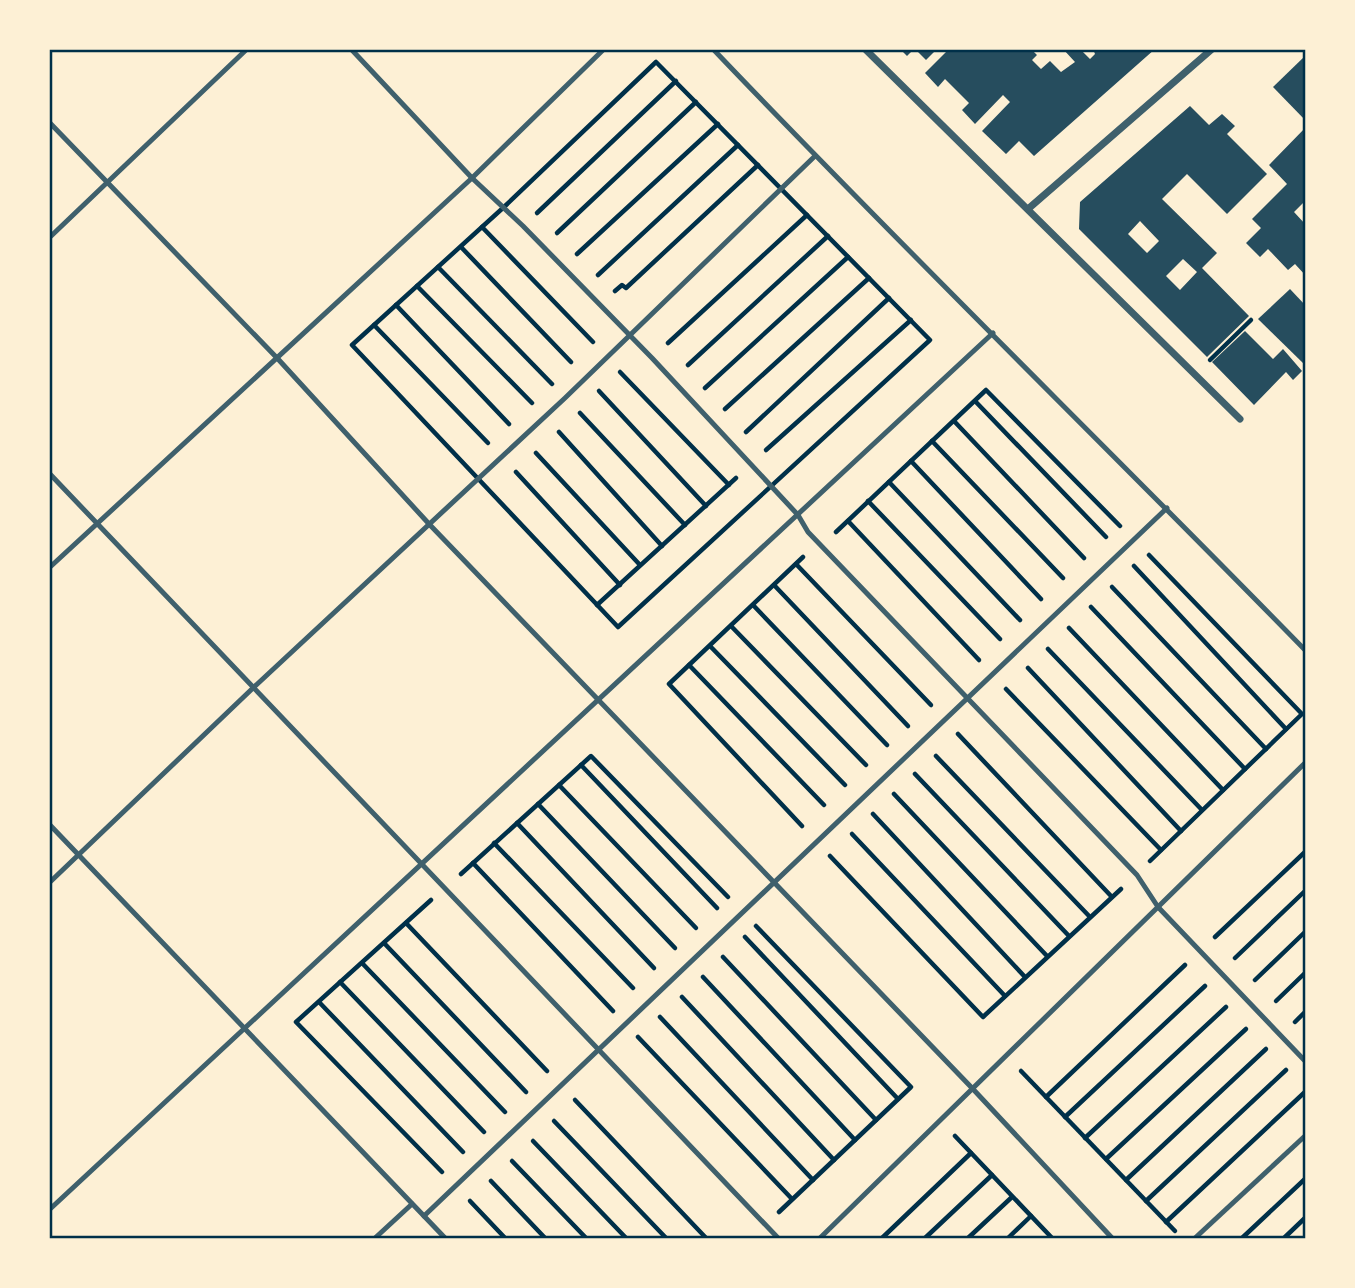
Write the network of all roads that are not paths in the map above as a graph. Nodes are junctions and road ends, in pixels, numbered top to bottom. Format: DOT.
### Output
graph roads {
  1 [pos="247,49"];
  2 [pos="351,49"];
  3 [pos="604,49"];
  4 [pos="713,49"];
  5 [pos="865,49"];
  6 [pos="1212,49"];
  7 [pos="49,122"];
  8 [pos="815,156"];
  9 [pos="472,178"];
  10 [pos="108,183"];
  11 [pos="1028,209"];
  12 [pos="49,238"];
  13 [pos="993,333"];
  14 [pos="629,336"];
  15 [pos="278,359"];
  16 [pos="1240,419"];
  17 [pos="49,473"];
  18 [pos="1167,508"];
  19 [pos="798,515"];
  20 [pos="97,523"];
  21 [pos="429,525"];
  22 [pos="49,568"];
  23 [pos="1306,651"];
  24 [pos="253,688"];
  25 [pos="968,697"];
  26 [pos="600,700"];
  27 [pos="1306,762"];
  28 [pos="49,824"];
  29 [pos="78,855"];
  30 [pos="421,863"];
  31 [pos="49,883"];
  32 [pos="776,883"];
  33 [pos="1158,907"];
  34 [pos="245,1028"];
  35 [pos="597,1049"];
  36 [pos="1304,1058"];
  37 [pos="972,1088"];
  38 [pos="1306,1135"];
  39 [pos="412,1204"];
  40 [pos="49,1210"];
  41 [pos="424,1216"];
  42 [pos="374,1239"];
  43 [pos="446,1239"];
  44 [pos="779,1239"];
  45 [pos="819,1239"];
  46 [pos="1113,1239"];
  47 [pos="1194,1239"];
  1 -- 10 [label="lane"];
  2 -- 9 [label="lane"];
  3 -- 9 [label="lane"];
  4 -- 8 [label="lane"];
  5 -- 11 [label="street"];
  6 -- 11 [label="street"];
  7 -- 10 [label="lane"];
  8 -- 13 [label="lane"];
  8 -- 14 [label="lane"];
  9 -- 14 [label="lane"];
  9 -- 15 [label="lane"];
  10 -- 12 [label="lane"];
  10 -- 15 [label="lane"];
  11 -- 16 [label="street"];
  13 -- 18 [label="lane"];
  13 -- 19 [label="lane"];
  14 -- 19 [label="lane"];
  14 -- 21 [label="lane"];
  15 -- 20 [label="lane"];
  15 -- 21 [label="lane"];
  17 -- 20 [label="lane"];
  18 -- 23 [label="lane"];
  18 -- 25 [label="lane"];
  19 -- 25 [label="lane"];
  19 -- 26 [label="lane"];
  20 -- 22 [label="lane"];
  20 -- 24 [label="lane"];
  21 -- 24 [label="lane"];
  21 -- 26 [label="lane"];
  24 -- 29 [label="lane"];
  24 -- 30 [label="lane"];
  25 -- 32 [label="lane"];
  25 -- 33 [label="lane"];
  26 -- 30 [label="lane"];
  26 -- 32 [label="lane"];
  27 -- 33 [label="lane"];
  28 -- 29 [label="lane"];
  29 -- 31 [label="lane"];
  29 -- 34 [label="lane"];
  30 -- 34 [label="lane"];
  30 -- 35 [label="lane"];
  32 -- 35 [label="lane"];
  32 -- 37 [label="lane"];
  33 -- 36 [label="lane"];
  33 -- 37 [label="lane"];
  34 -- 39 [label="lane"];
  34 -- 40 [label="lane"];
  35 -- 41 [label="lane"];
  35 -- 44 [label="lane"];
  37 -- 45 [label="lane"];
  37 -- 46 [label="lane"];
  38 -- 47 [label="lane"];
  39 -- 41 [label="lane"];
  39 -- 42 [label="lane"];
  41 -- 43 [label="lane"];
}
